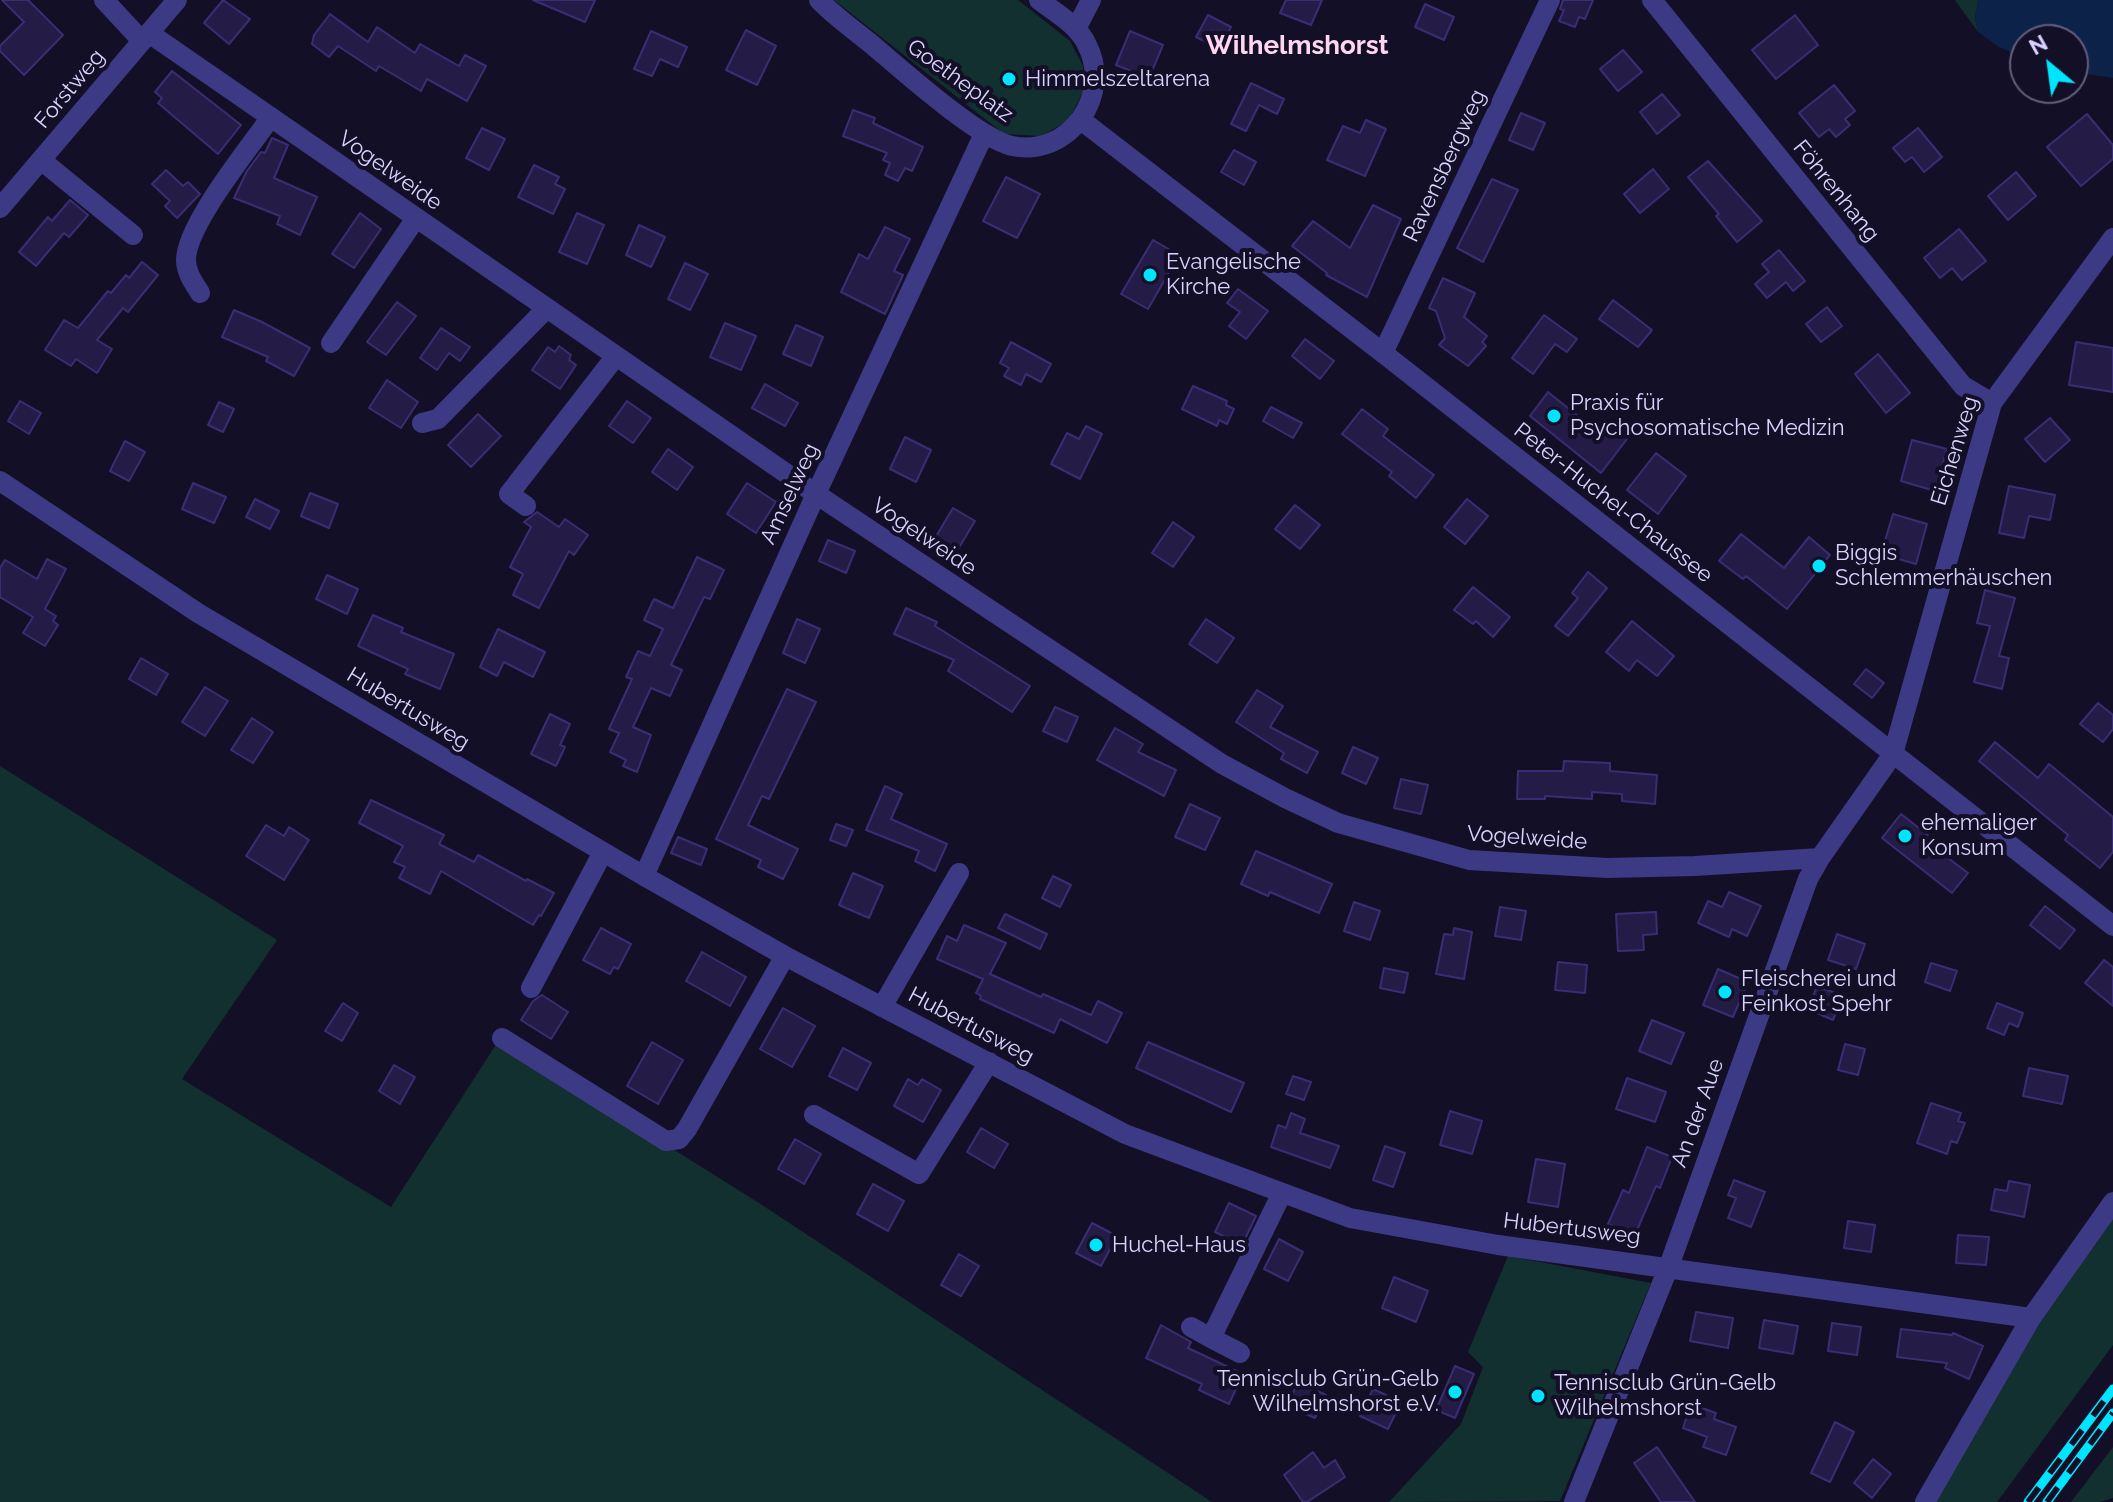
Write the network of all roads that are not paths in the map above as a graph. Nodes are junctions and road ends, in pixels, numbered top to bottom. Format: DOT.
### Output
graph roads {
  1 [pos="104,0"];
  2 [pos="177,0"];
  3 [pos="819,0"];
  4 [pos="1039,0"];
  5 [pos="1091,0"];
  6 [pos="1550,0"];
  7 [pos="1652,0"];
  8 [pos="1076,29"];
  9 [pos="149,33"];
  10 [pos="271,117"];
  11 [pos="1081,120"];
  12 [pos="984,134"];
  13 [pos="41,160"];
  14 [pos="0,208"];
  15 [pos="416,218"];
  16 [pos="133,235"];
  17 [pos="2111,245"];
  18 [pos="200,293"];
  19 [pos="547,308"];
  20 [pos="331,343"];
  21 [pos="1383,353"];
  22 [pos="616,356"];
  23 [pos="1992,403"];
  24 [pos="422,423"];
  25 [pos="0,481"];
  26 [pos="816,494"];
  27 [pos="526,506"];
  28 [pos="1893,754"];
  29 [pos="603,852"];
  30 [pos="1820,858"];
  31 [pos="959,873"];
  32 [pos="644,876"];
  33 [pos="2113,926"];
  34 [pos="785,956"];
  35 [pos="531,988"];
  36 [pos="882,1007"];
  37 [pos="502,1038"];
  38 [pos="989,1062"];
  39 [pos="814,1115"];
  40 [pos="1282,1193"];
  41 [pos="2113,1202"];
  42 [pos="1669,1266"];
  43 [pos="2031,1318"];
  44 [pos="1191,1327"];
  45 [pos="1211,1338"];
  46 [pos="1240,1353"];
  47 [pos="1574,1502"];
  48 [pos="1925,1502"];
  1 -- 9 [label="street, Vogelweide"];
  2 -- 9 [label="street, Forstweg"];
  3 -- 12 [label="street, Goetheplatz"];
  4 -- 8 [label="street"];
  5 -- 8 [label="street"];
  6 -- 21 [label="street, Ravensbergweg"];
  7 -- 23 [label="street, Föhrenhang"];
  8 -- 11 [label="street"];
  9 -- 10 [label="street, Vogelweide"];
  9 -- 13 [label="street, Forstweg"];
  10 -- 15 [label="street, Vogelweide"];
  10 -- 18 [label="street"];
  11 -- 12 [label="street, Goetheplatz"];
  11 -- 21 [label="street, Peter-Huchel-Chaussee"];
  12 -- 26 [label="street, Amselweg"];
  13 -- 14 [label="street, Forstweg"];
  13 -- 16 [label="street"];
  15 -- 19 [label="street, Vogelweide"];
  15 -- 20 [label="street"];
  17 -- 23 [label="street, Eichenweg"];
  19 -- 22 [label="street, Vogelweide"];
  19 -- 24 [label="street"];
  21 -- 28 [label="street, Peter-Huchel-Chaussee"];
  22 -- 26 [label="street, Vogelweide"];
  22 -- 27 [label="street"];
  23 -- 28 [label="street, Eichenweg"];
  25 -- 29 [label="street, Hubertusweg"];
  26 -- 30 [label="street, Vogelweide"];
  26 -- 32 [label="street, Amselweg"];
  28 -- 30 [label="street, An der Aue"];
  28 -- 33 [label="street, Peter-Huchel-Chaussee"];
  29 -- 32 [label="street, Hubertusweg"];
  29 -- 35 [label="street"];
  30 -- 42 [label="street, An der Aue"];
  31 -- 36 [label="street"];
  32 -- 34 [label="street, Hubertusweg"];
  34 -- 36 [label="street, Hubertusweg"];
  34 -- 37 [label="street"];
  36 -- 38 [label="street, Hubertusweg"];
  38 -- 39 [label="street"];
  38 -- 40 [label="street, Hubertusweg"];
  40 -- 42 [label="street, Hubertusweg"];
  40 -- 45 [label="street"];
  41 -- 43 [label="street"];
  42 -- 43 [label="street, Hubertusweg"];
  42 -- 47 [label="street, An der Aue"];
  43 -- 48 [label="street"];
  44 -- 45 [label="street"];
  45 -- 46 [label="street"];
}
